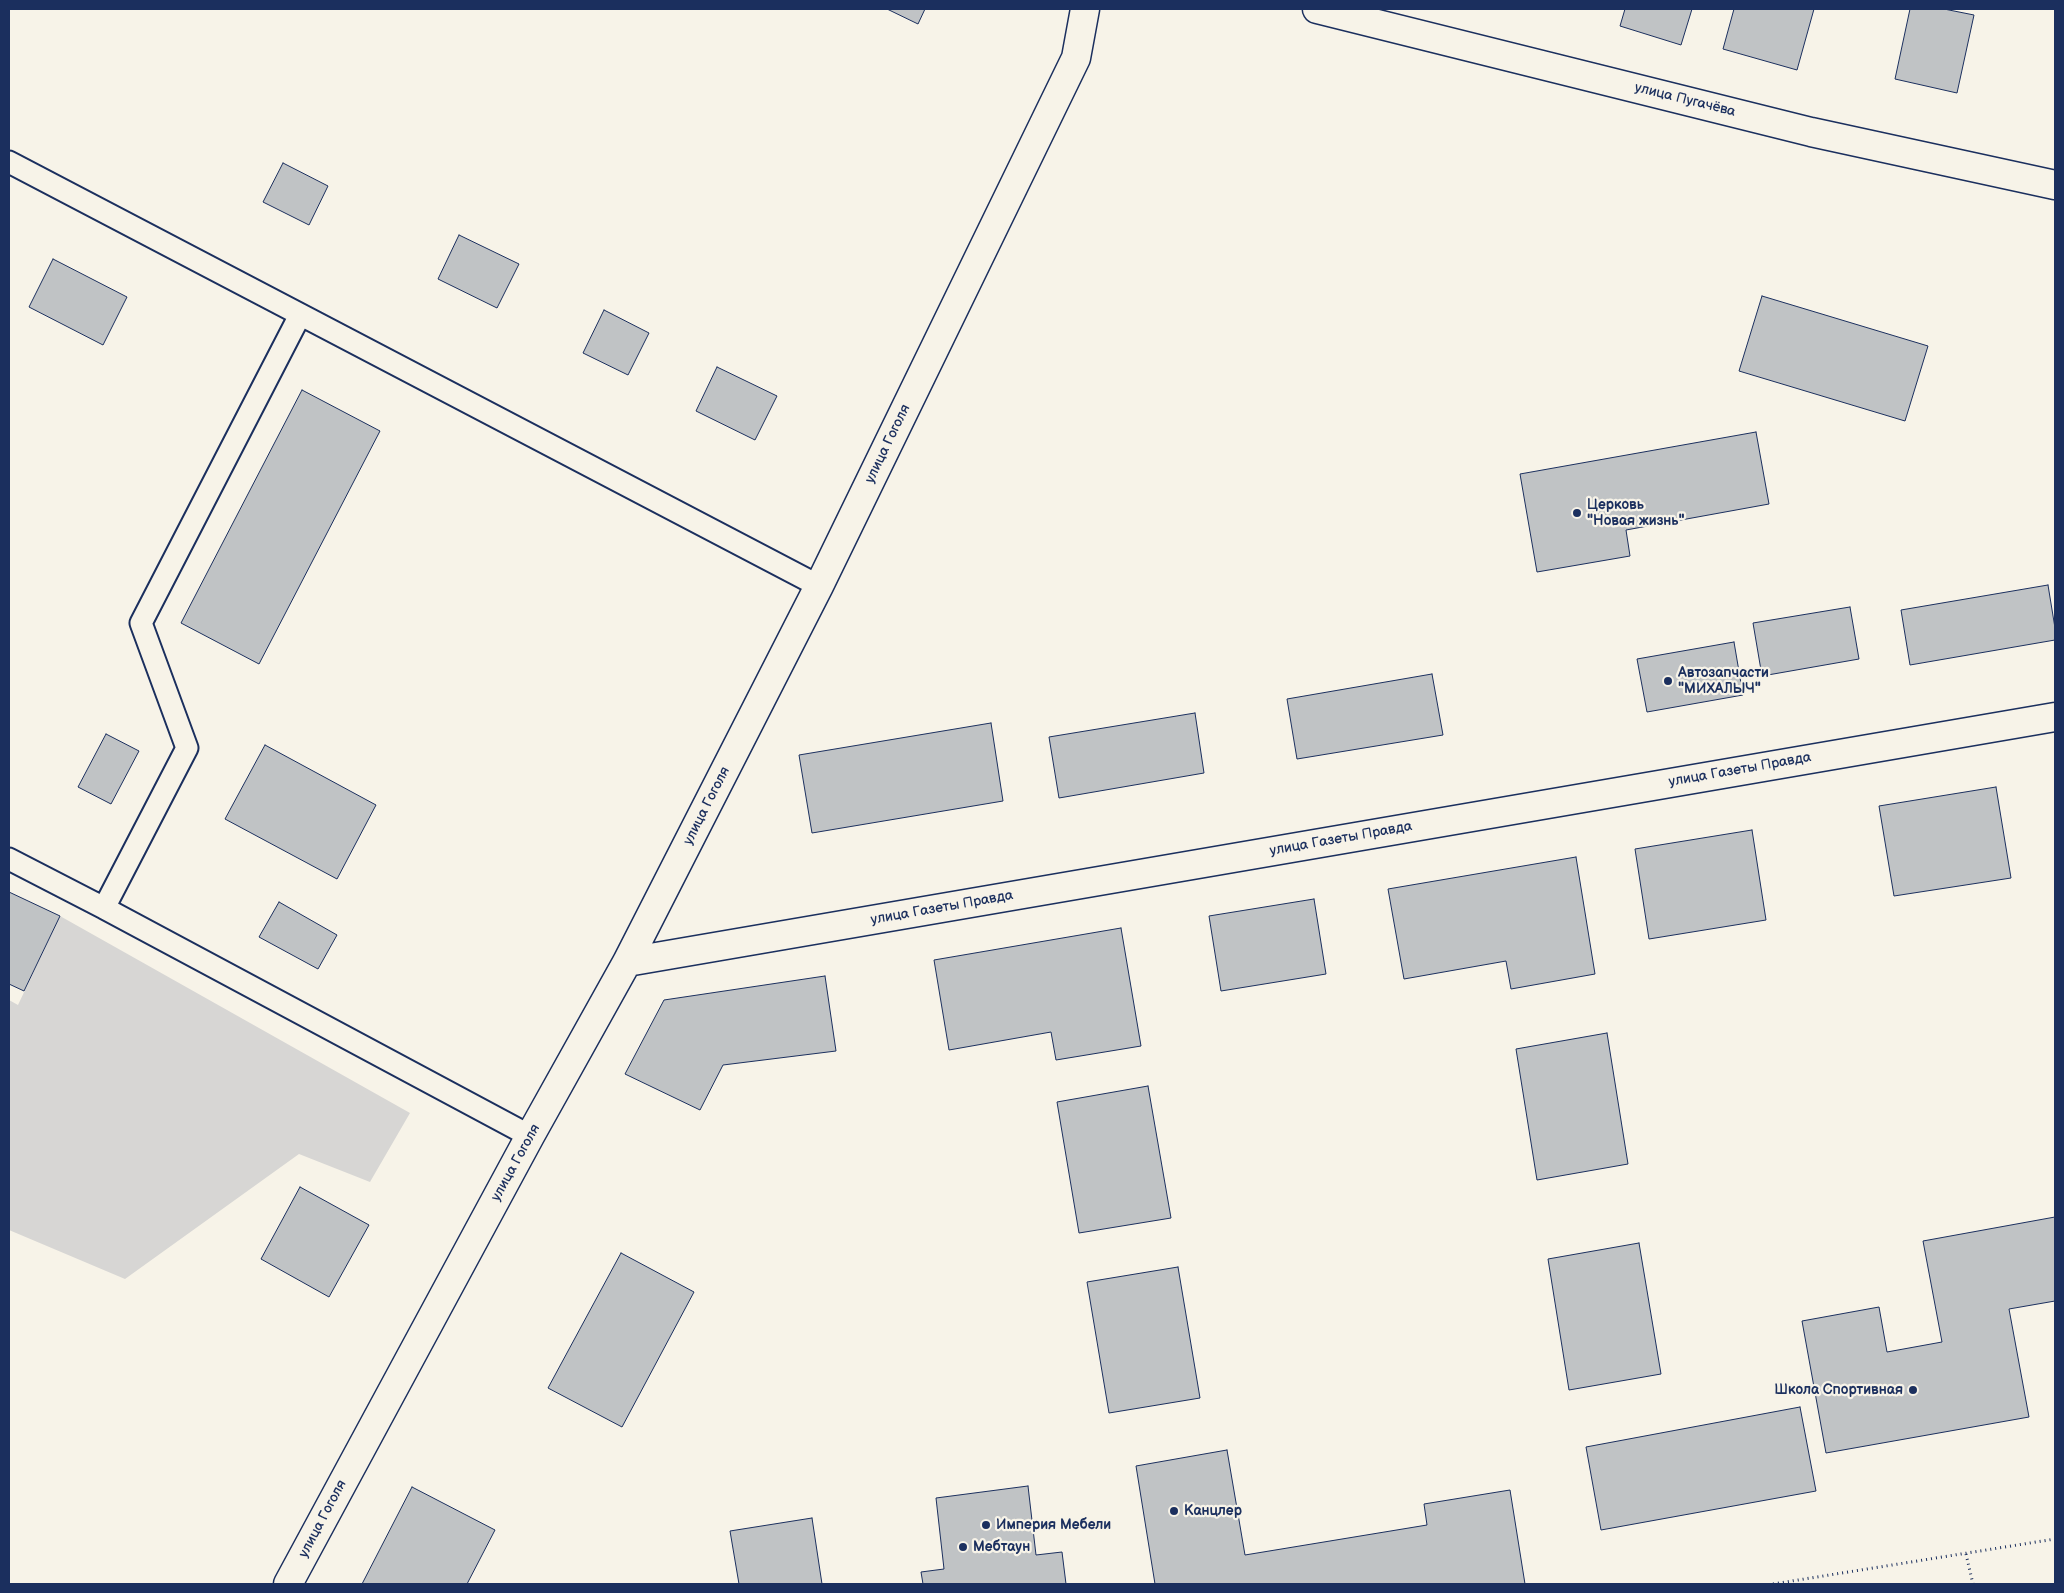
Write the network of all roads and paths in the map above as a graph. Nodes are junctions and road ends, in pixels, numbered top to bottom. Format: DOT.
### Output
graph roads {
  1 [pos="1085,9"];
  2 [pos="1317,9"];
  3 [pos="9,162"];
  4 [pos="2055,185"];
  5 [pos="300,315"];
  6 [pos="819,586"];
  7 [pos="2055,717"];
  8 [pos="9,860"];
  9 [pos="104,908"];
  10 [pos="627,962"];
  11 [pos="530,1136"];
  12 [pos="2055,1540"];
  13 [pos="1966,1554"];
  14 [pos="288,1584"];
  15 [pos="1773,1584"];
  16 [pos="1973,1584"];
  1 -- 6 [label="street, улица Гоголя"];
  2 -- 4 [label="street, улица Пугачёва"];
  3 -- 5 [label="lane"];
  5 -- 6 [label="lane"];
  5 -- 9 [label="lane"];
  6 -- 10 [label="street, улица Гоголя"];
  7 -- 10 [label="street, улица Газеты Правда"];
  8 -- 9 [label="lane"];
  9 -- 11 [label="lane"];
  10 -- 11 [label="street, улица Гоголя"];
  11 -- 14 [label="street, улица Гоголя"];
  12 -- 13 [label="path"];
  13 -- 15 [label="path"];
  13 -- 16 [label="path"];
}
